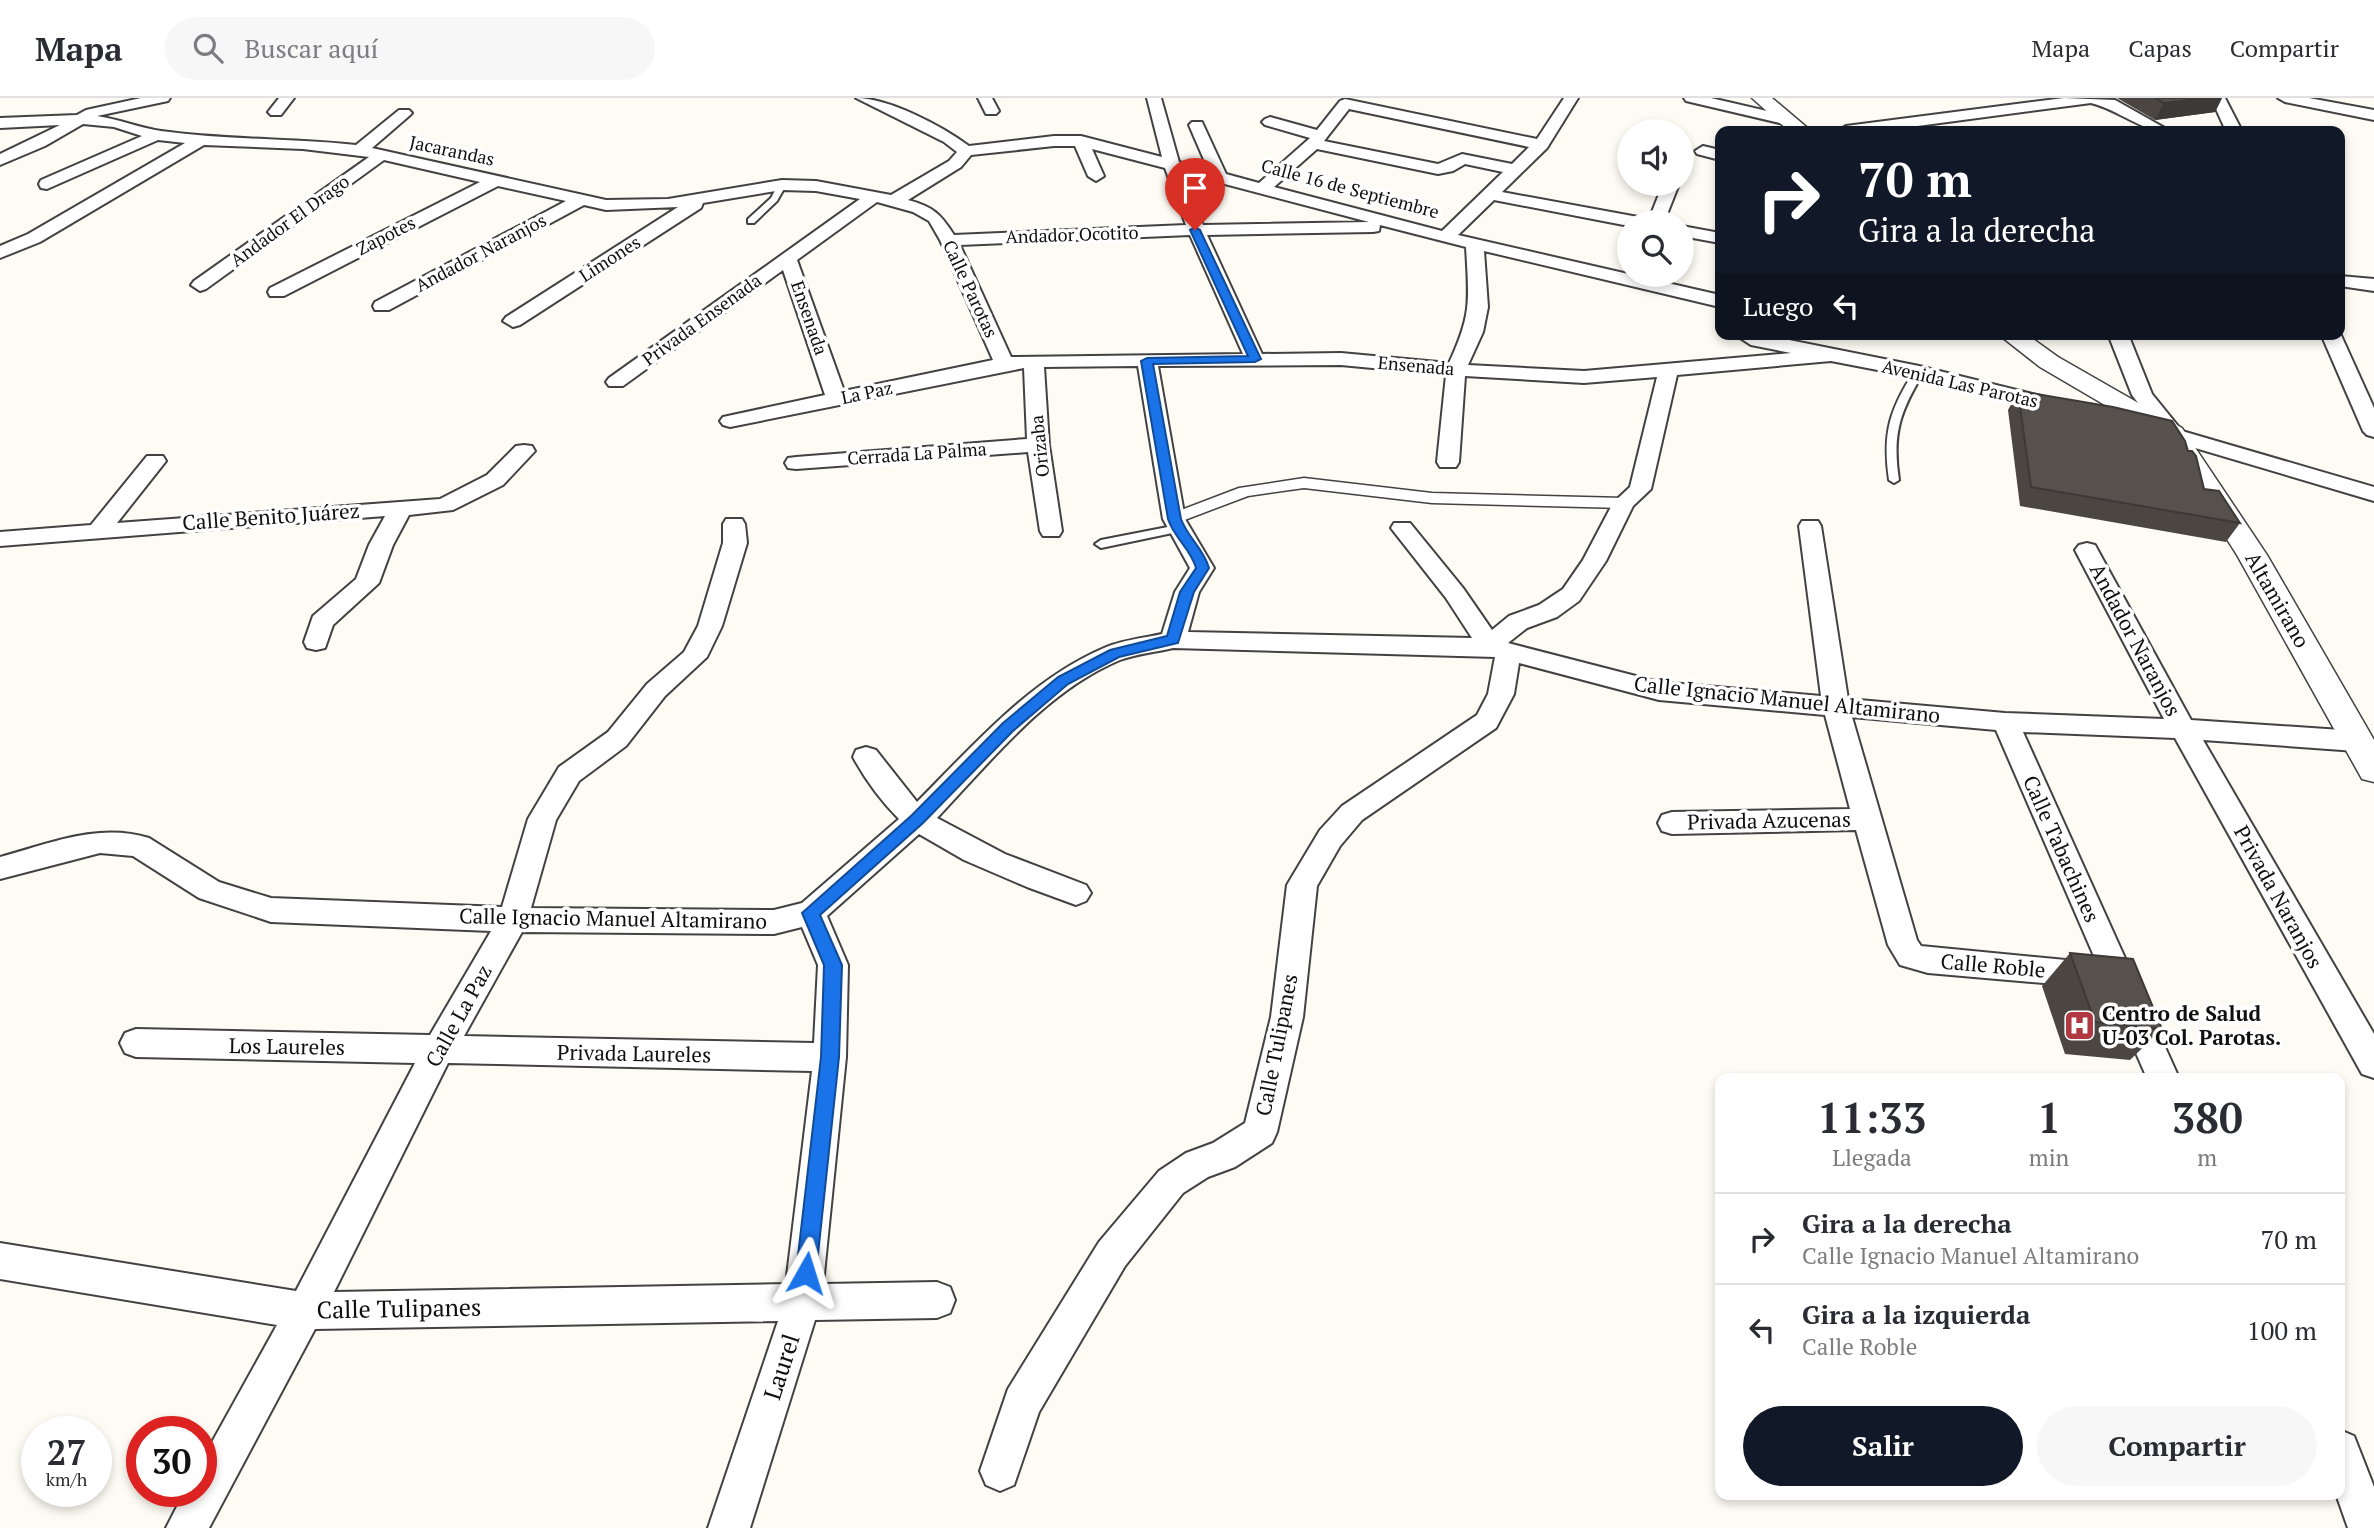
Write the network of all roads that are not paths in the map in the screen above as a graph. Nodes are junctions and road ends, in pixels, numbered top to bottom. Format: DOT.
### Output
graph roads {
  1 [pos="163,98"];
  2 [pos="287,98"];
  3 [pos="863,98"];
  4 [pos="1154,98"];
  5 [pos="1571,98"];
  6 [pos="1691,98"];
  7 [pos="1762,98"];
  8 [pos="2218,98"];
  9 [pos="2286,98"];
  10 [pos="1347,101"];
  11 [pos="276,112"];
  12 [pos="404,113"];
  13 [pos="2374,115"];
  14 [pos="80,119"];
  15 [pos="1270,122"];
  16 [pos="0,123"];
  17 [pos="1196,125"];
  18 [pos="1794,126"];
  19 [pos="1884,126"];
  20 [pos="2153,126"];
  21 [pos="2232,126"];
  22 [pos="156,135"];
  23 [pos="201,140"];
  24 [pos="1317,140"];
  25 [pos="1081,141"];
  26 [pos="1541,145"];
  27 [pos="360,150"];
  28 [pos="966,150"];
  29 [pos="1703,151"];
  30 [pos="1715,154"];
  31 [pos="380,156"];
  32 [pos="0,160"];
  33 [pos="1170,164"];
  34 [pos="1516,170"];
  35 [pos="1096,176"];
  36 [pos="1219,176"];
  37 [pos="496,180"];
  38 [pos="47,184"];
  39 [pos="782,185"];
  40 [pos="1263,188"];
  41 [pos="1488,194"];
  42 [pos="874,196"];
  43 [pos="706,197"];
  44 [pos="581,200"];
  45 [pos="894,201"];
  46 [pos="1617,218"];
  47 [pos="751,221"];
  48 [pos="1405,226"];
  49 [pos="1195,230"];
  50 [pos="1694,233"];
  51 [pos="1446,237"];
  52 [pos="1715,237"];
  53 [pos="949,240"];
  54 [pos="1475,243"];
  55 [pos="0,253"];
  56 [pos="788,258"];
  57 [pos="2345,282"];
  58 [pos="200,285"];
  59 [pos="2374,285"];
  60 [pos="277,292"];
  61 [pos="1715,300"];
  62 [pos="382,306"];
  63 [pos="513,321"];
  64 [pos="1756,340"];
  65 [pos="2018,340"];
  66 [pos="2120,340"];
  67 [pos="2333,340"];
  68 [pos="1828,356"];
  69 [pos="1255,359"];
  70 [pos="1034,361"];
  71 [pos="1147,361"];
  72 [pos="1004,364"];
  73 [pos="1456,370"];
  74 [pos="1668,372"];
  75 [pos="1919,372"];
  76 [pos="2351,379"];
  77 [pos="616,382"];
  78 [pos="2374,384"];
  79 [pos="837,400"];
  80 [pos="2080,411"];
  81 [pos="2107,418"];
  82 [pos="730,421"];
  83 [pos="2374,431"];
  84 [pos="2174,435"];
  85 [pos="1038,445"];
  86 [pos="524,451"];
  87 [pos="155,461"];
  88 [pos="1448,462"];
  89 [pos="796,463"];
  90 [pos="1894,480"];
  91 [pos="2374,494"];
  92 [pos="1624,503"];
  93 [pos="401,508"];
  94 [pos="734,524"];
  95 [pos="1176,524"];
  96 [pos="1810,526"];
  97 [pos="1402,528"];
  98 [pos="100,530"];
  99 [pos="1051,531"];
  100 [pos="0,539"];
  101 [pos="1101,544"];
  102 [pos="2087,550"];
  103 [pos="1173,640"];
  104 [pos="316,642"];
  105 [pos="1499,649"];
  106 [pos="1836,708"];
  107 [pos="2005,722"];
  108 [pos="2183,729"];
  109 [pos="2356,741"];
  110 [pos="866,757"];
  111 [pos="2374,770"];
  112 [pos="918,819"];
  113 [pos="1866,819"];
  114 [pos="1672,823"];
  115 [pos="0,868"];
  116 [pos="1076,893"];
  117 [pos="811,913"];
  118 [pos="513,920"];
  119 [pos="2118,977"];
  120 [pos="136,1043"];
  121 [pos="438,1051"];
  122 [pos="830,1057"];
  123 [pos="2374,1064"];
  124 [pos="2161,1073"];
  125 [pos="0,1261"];
  126 [pos="803,1300"];
  127 [pos="937,1300"];
  128 [pos="305,1311"];
  129 [pos="2345,1463"];
  130 [pos="1000,1471"];
  131 [pos="187,1528"];
  132 [pos="729,1528"];
  133 [pos="2369,1528"];
  1 -- 14 [label="street"];
  2 -- 11 [label="street"];
  3 -- 28 [label="street"];
  4 -- 33 [label="street"];
  5 -- 26 [label="street"];
  6 -- 18 [label="street"];
  7 -- 18 [label="street"];
  8 -- 21 [label="street"];
  9 -- 13 [label="street"];
  10 -- 24 [label="street"];
  10 -- 26 [label="street"];
  12 -- 27 [label="street"];
  14 -- 16 [label="street, Jacarandas"];
  14 -- 22 [label="street, Jacarandas"];
  14 -- 32 [label="street"];
  15 -- 24 [label="street"];
  17 -- 36 [label="street"];
  19 -- 20 [label="street"];
  22 -- 23 [label="street, Jacarandas"];
  22 -- 38 [label="street"];
  23 -- 27 [label="street, Jacarandas"];
  23 -- 55 [label="street"];
  24 -- 34 [label="street"];
  24 -- 40 [label="street"];
  25 -- 28 [label="street, Calle 16 de Septiembre"];
  25 -- 33 [label="street, Calle 16 de Septiembre"];
  25 -- 35 [label="street"];
  26 -- 34 [label="street"];
  27 -- 31 [label="street, Jacarandas"];
  28 -- 45 [label="street"];
  29 -- 30 [label="street"];
  31 -- 37 [label="street, Jacarandas"];
  31 -- 58 [label="street, Andador El Drago"];
  33 -- 36 [label="street, Calle 16 de Septiembre"];
  33 -- 49 [label="street"];
  34 -- 41 [label="street"];
  36 -- 40 [label="street, Calle 16 de Septiembre"];
  37 -- 44 [label="street, Jacarandas"];
  37 -- 60 [label="street, Zapotes"];
  39 -- 42 [label="street, Jacarandas"];
  39 -- 43 [label="street, Jacarandas"];
  39 -- 47 [label="lane"];
  40 -- 48 [label="street, Calle 16 de Septiembre"];
  41 -- 46 [label="street"];
  41 -- 51 [label="street"];
  42 -- 45 [label="street, Jacarandas"];
  42 -- 56 [label="street, Ensenada"];
  43 -- 44 [label="street, Jacarandas"];
  43 -- 63 [label="street, Limones"];
  44 -- 62 [label="street, Andador Naranjos"];
  45 -- 53 [label="street, Calle Parotas"];
  48 -- 49 [label="street, Andador Ocotito"];
  48 -- 51 [label="street, Calle 16 de Septiembre"];
  49 -- 53 [label="street, Andador Ocotito"];
  49 -- 69 [label="street"];
  50 -- 52 [label="street"];
  51 -- 54 [label="street, Calle 16 de Septiembre"];
  53 -- 72 [label="street, Calle Parotas"];
  54 -- 61 [label="street, Calle 16 de Septiembre"];
  54 -- 73 [label="street"];
  56 -- 77 [label="street, Privada Ensenada"];
  56 -- 79 [label="street, Ensenada"];
  57 -- 59 [label="street"];
  64 -- 68 [label="street"];
  65 -- 84 [label="street"];
  66 -- 84 [label="street"];
  67 -- 76 [label="street"];
  68 -- 74 [label="street, Ensenada"];
  68 -- 75 [label="street, Avenida Las Parotas"];
  69 -- 71 [label="street, Ensenada"];
  69 -- 73 [label="street, Ensenada"];
  70 -- 71 [label="street, Ensenada"];
  70 -- 72 [label="street, Ensenada"];
  70 -- 85 [label="street, Orizaba"];
  71 -- 95 [label="street"];
  72 -- 79 [label="street, La Paz"];
  73 -- 74 [label="street, Ensenada"];
  73 -- 88 [label="street"];
  74 -- 92 [label="street"];
  75 -- 80 [label="street, Avenida Las Parotas"];
  75 -- 90 [label="lane"];
  76 -- 78 [label="street"];
  76 -- 83 [label="street"];
  79 -- 82 [label="street, La Paz"];
  81 -- 84 [label="street"];
  84 -- 91 [label="street"];
  84 -- 109 [label="street, Altamirano"];
  85 -- 89 [label="street, Cerrada La Palma"];
  85 -- 99 [label="street, Orizaba"];
  86 -- 93 [label="street, Calle Benito Juárez"];
  87 -- 98 [label="street"];
  92 -- 95 [label="street"];
  92 -- 105 [label="street"];
  93 -- 98 [label="street, Calle Benito Juárez"];
  93 -- 104 [label="street"];
  94 -- 118 [label="street, Calle La Paz"];
  95 -- 101 [label="lane"];
  95 -- 103 [label="street"];
  96 -- 106 [label="street"];
  97 -- 105 [label="street"];
  98 -- 100 [label="street, Calle Benito Juárez"];
  102 -- 108 [label="street, Andador Naranjos"];
  103 -- 105 [label="street, Calle Ignacio Manuel Altamirano"];
  103 -- 112 [label="street, Calle Ignacio Manuel Altamirano"];
  105 -- 106 [label="street, Calle Ignacio Manuel Altamirano"];
  105 -- 130 [label="street, Calle Tulipanes"];
  106 -- 107 [label="street, Calle Ignacio Manuel Altamirano"];
  106 -- 113 [label="street"];
  107 -- 108 [label="street, Calle Ignacio Manuel Altamirano"];
  107 -- 119 [label="street, Calle Tabachines"];
  108 -- 109 [label="street, Calle Ignacio Manuel Altamirano"];
  108 -- 123 [label="street, Privada Naranjos"];
  109 -- 111 [label="street, Altamirano"];
  110 -- 112 [label="street"];
  112 -- 116 [label="street"];
  112 -- 117 [label="street, Calle Ignacio Manuel Altamirano"];
  113 -- 114 [label="street, Privada Azucenas"];
  113 -- 119 [label="street, Calle Roble"];
  115 -- 118 [label="street, Calle Ignacio Manuel Altamirano"];
  117 -- 118 [label="street, Calle Ignacio Manuel Altamirano"];
  117 -- 122 [label="street, Laurel"];
  118 -- 121 [label="street, Calle La Paz"];
  119 -- 124 [label="street, Calle Tabachines"];
  120 -- 121 [label="street, Los Laureles"];
  121 -- 122 [label="street, Privada Laureles"];
  121 -- 128 [label="street, Calle La Paz"];
  122 -- 126 [label="street, Laurel"];
  125 -- 128 [label="street, Calle Tulipanes"];
  126 -- 127 [label="street, Calle Tulipanes"];
  126 -- 128 [label="street, Calle Tulipanes"];
  126 -- 132 [label="street, Laurel"];
  128 -- 131 [label="street, Calle La Paz"];
  129 -- 133 [label="street"];
}
